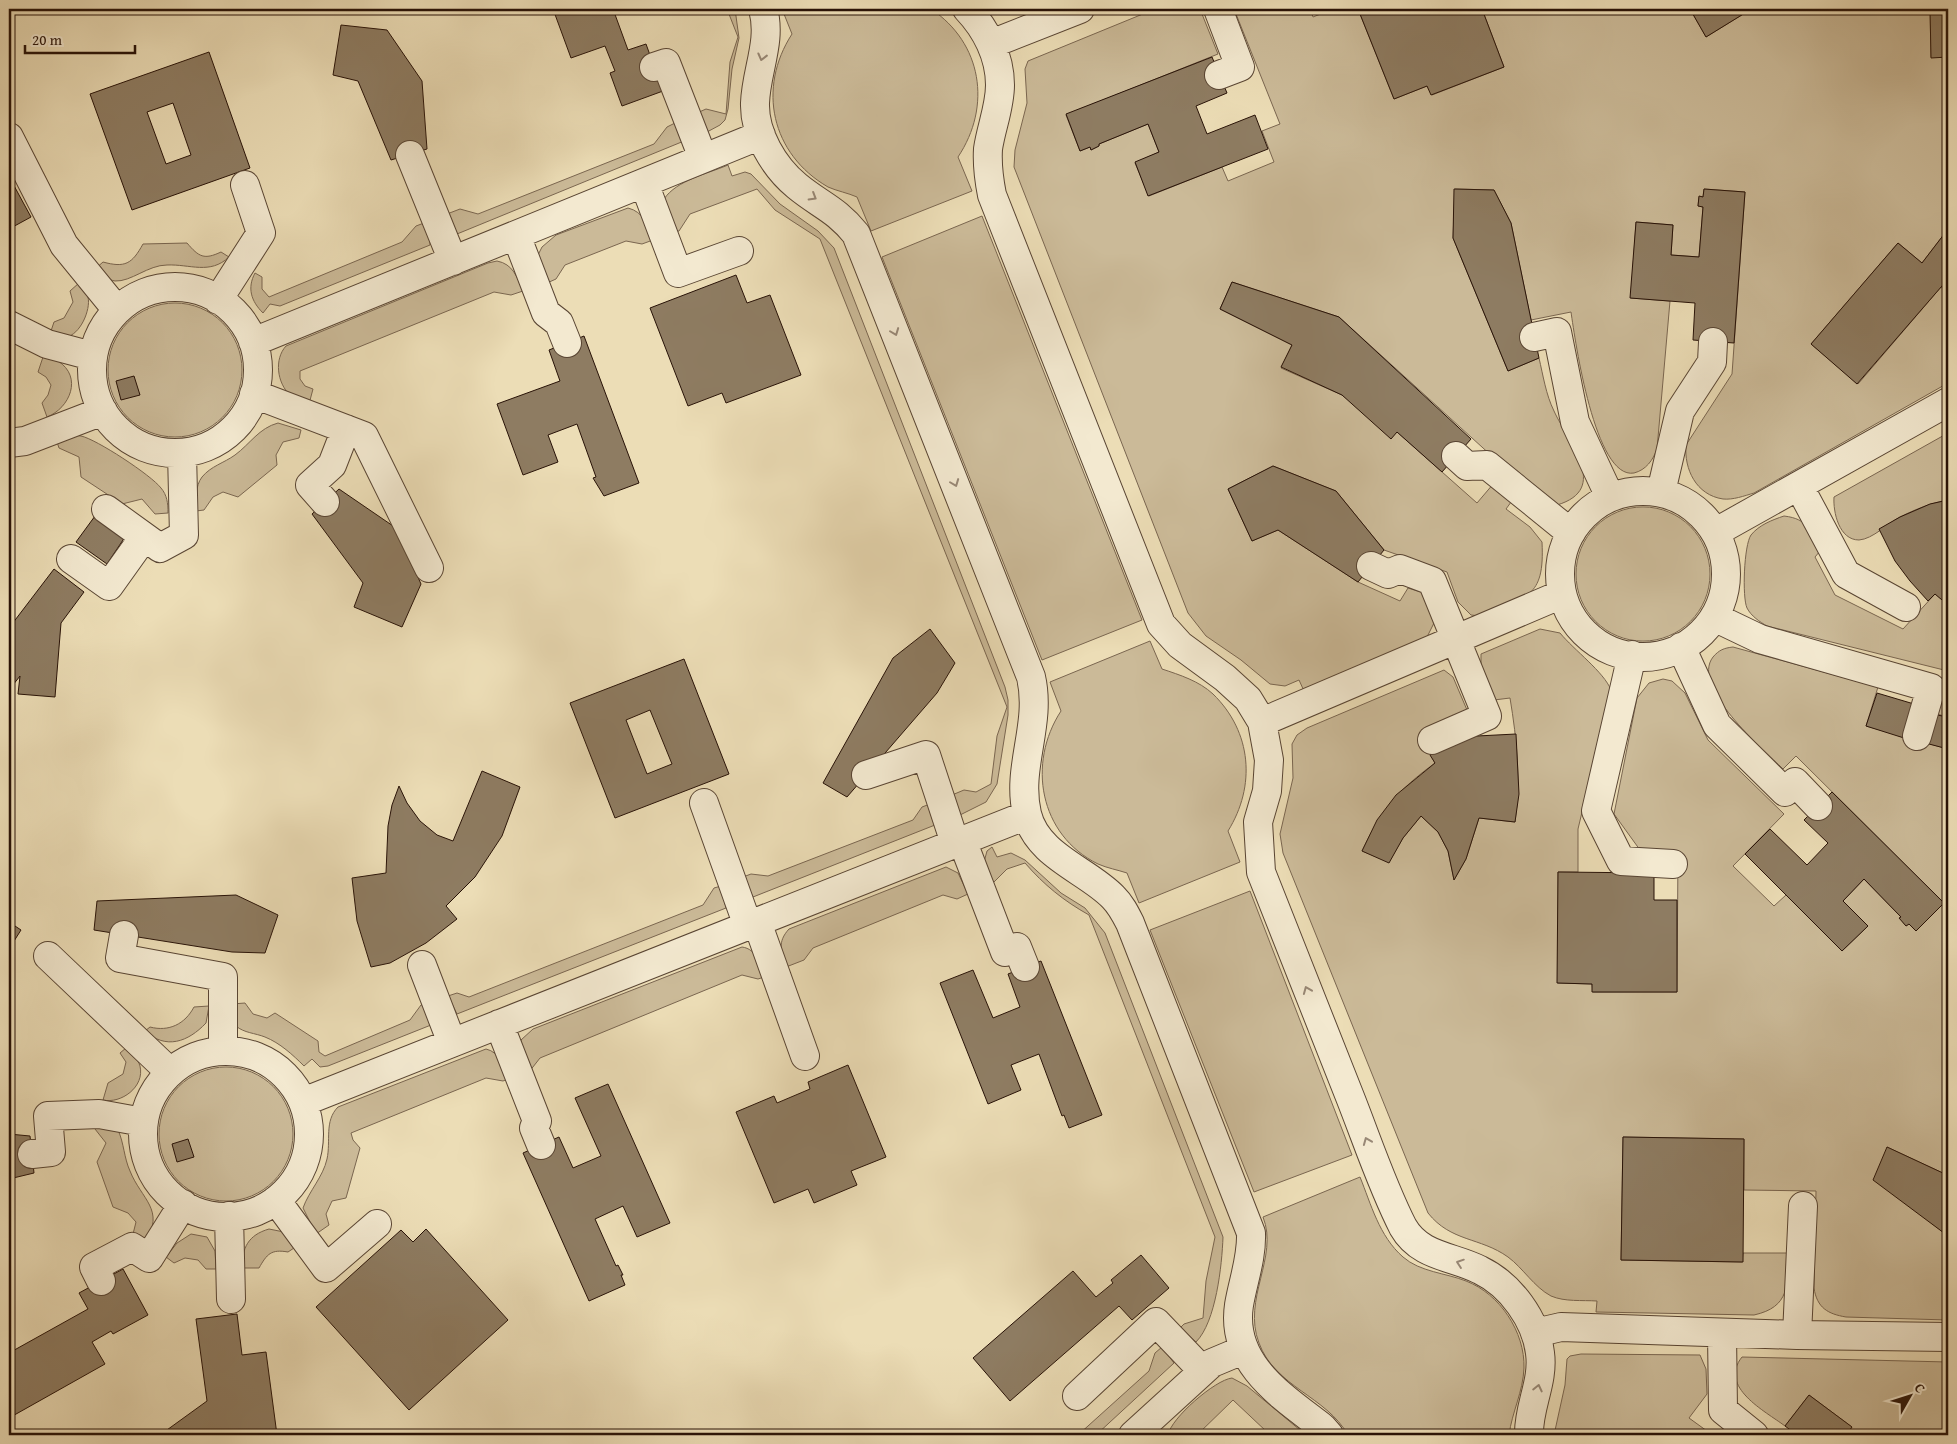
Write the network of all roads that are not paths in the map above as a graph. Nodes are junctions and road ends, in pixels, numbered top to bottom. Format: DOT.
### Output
graph roads {
  1 [pos="763,9"];
  2 [pos="967,9"];
  3 [pos="1080,9"];
  4 [pos="1218,9"];
  5 [pos="991,44"];
  6 [pos="654,67"];
  7 [pos="1219,75"];
  8 [pos="761,135"];
  9 [pos="13,154"];
  10 [pos="410,154"];
  11 [pos="703,158"];
  12 [pos="644,182"];
  13 [pos="245,185"];
  14 [pos="516,235"];
  15 [pos="739,251"];
  16 [pos="453,261"];
  17 [pos="218,300"];
  18 [pos="117,310"];
  19 [pos="9,325"];
  20 [pos="1534,337"];
  21 [pos="253,342"];
  22 [pos="1713,342"];
  23 [pos="567,343"];
  24 [pos="92,356"];
  25 [pos="254,394"];
  26 [pos="1948,402"];
  27 [pos="103,411"];
  28 [pos="346,429"];
  29 [pos="9,443"];
  30 [pos="182,453"];
  31 [pos="1456,456"];
  32 [pos="1799,486"];
  33 [pos="1661,492"];
  34 [pos="1610,497"];
  35 [pos="325,502"];
  36 [pos="106,509"];
  37 [pos="1716,532"];
  38 [pos="1571,533"];
  39 [pos="144,537"];
  40 [pos="71,559"];
  41 [pos="1371,566"];
  42 [pos="429,568"];
  43 [pos="1562,594"];
  44 [pos="1906,607"];
  45 [pos="1714,617"];
  46 [pos="1456,640"];
  47 [pos="1681,647"];
  48 [pos="1632,655"];
  49 [pos="1262,722"];
  50 [pos="1917,736"];
  51 [pos="1432,740"];
  52 [pos="866,775"];
  53 [pos="704,803"];
  54 [pos="1818,806"];
  55 [pos="1027,815"];
  56 [pos="959,842"];
  57 [pos="1673,864"];
  58 [pos="753,924"];
  59 [pos="124,935"];
  60 [pos="48,956"];
  61 [pos="422,965"];
  62 [pos="1025,967"];
  63 [pos="499,1024"];
  64 [pos="452,1043"];
  65 [pos="223,1051"];
  66 [pos="805,1056"];
  67 [pos="170,1072"];
  68 [pos="303,1102"];
  69 [pos="143,1122"];
  70 [pos="541,1145"];
  71 [pos="32,1154"];
  72 [pos="276,1200"];
  73 [pos="183,1204"];
  74 [pos="1803,1206"];
  75 [pos="229,1216"];
  76 [pos="377,1224"];
  77 [pos="101,1281"];
  78 [pos="231,1300"];
  79 [pos="1535,1332"];
  80 [pos="1722,1333"];
  81 [pos="1797,1335"];
  82 [pos="1948,1337"];
  83 [pos="1243,1350"];
  84 [pos="1202,1371"];
  85 [pos="1077,1396"];
  86 [pos="1140,1433"];
  87 [pos="1329,1435"];
  88 [pos="1529,1435"];
  89 [pos="1754,1435"];
  1 -- 8 [label="street, one-way"];
  2 -- 5 [label="street"];
  3 -- 5 [label="street"];
  4 -- 7 [label="street"];
  5 -- 49 [label="street"];
  6 -- 11 [label="street"];
  8 -- 11 [label="street"];
  8 -- 55 [label="street, one-way"];
  9 -- 18 [label="street"];
  10 -- 16 [label="street"];
  11 -- 12 [label="street"];
  12 -- 14 [label="street"];
  12 -- 15 [label="street"];
  13 -- 17 [label="street"];
  14 -- 16 [label="street"];
  14 -- 23 [label="street"];
  16 -- 21 [label="street"];
  17 -- 18 [label="street"];
  17 -- 21 [label="street"];
  18 -- 24 [label="street"];
  19 -- 24 [label="street"];
  20 -- 34 [label="street"];
  21 -- 25 [label="street"];
  22 -- 33 [label="street"];
  24 -- 27 [label="street"];
  25 -- 28 [label="street"];
  25 -- 30 [label="street"];
  26 -- 32 [label="street"];
  27 -- 29 [label="street"];
  27 -- 30 [label="street"];
  28 -- 35 [label="street"];
  28 -- 42 [label="street"];
  30 -- 39 [label="street"];
  31 -- 38 [label="street"];
  32 -- 37 [label="street"];
  32 -- 44 [label="street"];
  33 -- 34 [label="street"];
  33 -- 37 [label="street"];
  34 -- 38 [label="street"];
  36 -- 39 [label="street"];
  37 -- 45 [label="street"];
  38 -- 43 [label="street"];
  39 -- 40 [label="street"];
  41 -- 46 [label="street"];
  43 -- 46 [label="street"];
  43 -- 48 [label="street"];
  45 -- 47 [label="street"];
  45 -- 50 [label="street"];
  46 -- 49 [label="street"];
  46 -- 51 [label="street"];
  47 -- 48 [label="street"];
  47 -- 54 [label="street"];
  48 -- 57 [label="street"];
  79 -- 49 [label="street, one-way"];
  52 -- 56 [label="street"];
  53 -- 58 [label="street"];
  55 -- 56 [label="street"];
  55 -- 83 [label="street"];
  56 -- 58 [label="street"];
  56 -- 62 [label="street"];
  58 -- 63 [label="street"];
  58 -- 66 [label="street"];
  59 -- 65 [label="street"];
  60 -- 67 [label="street"];
  61 -- 64 [label="street"];
  63 -- 64 [label="street"];
  63 -- 70 [label="street"];
  64 -- 68 [label="street"];
  65 -- 67 [label="street"];
  65 -- 68 [label="street"];
  67 -- 69 [label="street"];
  68 -- 72 [label="street"];
  69 -- 71 [label="street"];
  69 -- 73 [label="street"];
  72 -- 75 [label="street"];
  72 -- 76 [label="street"];
  73 -- 75 [label="street"];
  73 -- 77 [label="street"];
  74 -- 81 [label="street"];
  75 -- 78 [label="street"];
  79 -- 80 [label="street"];
  88 -- 79 [label="street, one-way"];
  80 -- 81 [label="street"];
  80 -- 89 [label="street"];
  81 -- 82 [label="street"];
  83 -- 84 [label="street"];
  83 -- 87 [label="street"];
  84 -- 85 [label="street"];
  84 -- 86 [label="street"];
}
